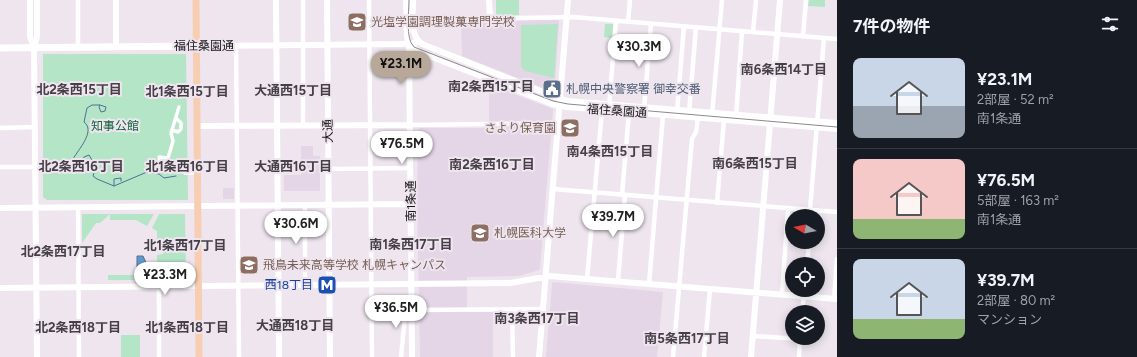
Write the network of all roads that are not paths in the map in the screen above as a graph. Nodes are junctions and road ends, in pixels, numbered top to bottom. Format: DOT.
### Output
graph roads {
  1 [pos="30,0"];
  2 [pos="37,0"];
  3 [pos="78,0"];
  4 [pos="116,0"];
  5 [pos="196,0"];
  6 [pos="276,0"];
  7 [pos="303,0"];
  8 [pos="327,0"];
  9 [pos="369,0"];
  10 [pos="406,0"];
  11 [pos="413,0"];
  12 [pos="490,0"];
  13 [pos="568,0"];
  14 [pos="630,0"];
  15 [pos="722,0"];
  16 [pos="756,0"];
  17 [pos="780,0"];
  18 [pos="806,0"];
  19 [pos="567,17"];
  20 [pos="490,18"];
  21 [pos="406,20"];
  22 [pos="413,20"];
  23 [pos="616,21"];
  24 [pos="628,22"];
  25 [pos="651,24"];
  26 [pos="684,26"];
  27 [pos="696,27"];
  28 [pos="720,29"];
  29 [pos="742,31"];
  30 [pos="753,32"];
  31 [pos="777,34"];
  32 [pos="415,36"];
  33 [pos="803,36"];
  34 [pos="824,38"];
  35 [pos="837,39"];
  36 [pos="419,42"];
  37 [pos="409,44"];
  38 [pos="303,45"];
  39 [pos="327,45"];
  40 [pos="370,45"];
  41 [pos="196,46"];
  42 [pos="236,46"];
  43 [pos="276,46"];
  44 [pos="34,47"];
  45 [pos="78,47"];
  46 [pos="116,47"];
  47 [pos="0,48"];
  48 [pos="560,99"];
  49 [pos="560,106"];
  50 [pos="179,107"];
  51 [pos="609,107"];
  52 [pos="602,110"];
  53 [pos="644,110"];
  54 [pos="629,112"];
  55 [pos="677,113"];
  56 [pos="689,114"];
  57 [pos="663,115"];
  58 [pos="712,116"];
  59 [pos="176,118"];
  60 [pos="698,118"];
  61 [pos="736,118"];
  62 [pos="724,120"];
  63 [pos="770,121"];
  64 [pos="558,123"];
  65 [pos="837,123"];
  66 [pos="410,124"];
  67 [pos="817,124"];
  68 [pos="303,125"];
  69 [pos="328,125"];
  70 [pos="370,125"];
  71 [pos="198,126"];
  72 [pos="237,126"];
  73 [pos="277,126"];
  74 [pos="0,128"];
  75 [pos="34,128"];
  76 [pos="837,129"];
  77 [pos="172,130"];
  78 [pos="168,158"];
  79 [pos="168,163"];
  80 [pos="35,167"];
  81 [pos="0,168"];
  82 [pos="371,168"];
  83 [pos="411,168"];
  84 [pos="328,169"];
  85 [pos="193,173"];
  86 [pos="553,190"];
  87 [pos="594,193"];
  88 [pos="623,195"];
  89 [pos="655,198"];
  90 [pos="686,200"];
  91 [pos="717,203"];
  92 [pos="411,204"];
  93 [pos="305,205"];
  94 [pos="329,205"];
  95 [pos="371,205"];
  96 [pos="198,206"];
  97 [pos="238,206"];
  98 [pos="278,206"];
  99 [pos="763,206"];
  100 [pos="78,207"];
  101 [pos="0,208"];
  102 [pos="35,208"];
  103 [pos="788,208"];
  104 [pos="800,209"];
  105 [pos="811,209"];
  106 [pos="825,211"];
  107 [pos="837,212"];
  108 [pos="837,259"];
  109 [pos="546,276"];
  110 [pos="587,279"];
  111 [pos="618,281"];
  112 [pos="412,284"];
  113 [pos="649,284"];
  114 [pos="329,285"];
  115 [pos="372,285"];
  116 [pos="199,286"];
  117 [pos="239,286"];
  118 [pos="278,286"];
  119 [pos="305,286"];
  120 [pos="679,286"];
  121 [pos="159,287"];
  122 [pos="0,288"];
  123 [pos="36,288"];
  124 [pos="78,288"];
  125 [pos="710,289"];
  126 [pos="756,292"];
  127 [pos="782,295"];
  128 [pos="785,295"];
  129 [pos="823,297"];
  130 [pos="835,299"];
  131 [pos="512,309"];
  132 [pos="543,309"];
  133 [pos="412,311"];
  134 [pos="753,336"];
  135 [pos="785,338"];
  136 [pos="800,345"];
  137 [pos="37,357"];
  138 [pos="79,357"];
  139 [pos="159,357"];
  140 [pos="199,357"];
  141 [pos="239,357"];
  142 [pos="279,357"];
  143 [pos="330,357"];
  144 [pos="372,357"];
  145 [pos="401,357"];
  146 [pos="412,357"];
  147 [pos="513,357"];
  148 [pos="540,357"];
  149 [pos="673,357"];
  150 [pos="704,357"];
  151 [pos="751,357"];
  152 [pos="799,357"];
  1 -- 44 [label="street"];
  2 -- 44 [label="street"];
  3 -- 45 [label="street"];
  4 -- 46 [label="street"];
  5 -- 41 [label="main road"];
  6 -- 43 [label="street"];
  7 -- 38 [label="street"];
  8 -- 39 [label="street, 大通"];
  9 -- 40 [label="street"];
  10 -- 21 [label="street, 南1条通"];
  11 -- 22 [label="street"];
  12 -- 20 [label="street"];
  13 -- 19 [label="street"];
  14 -- 24 [label="street"];
  15 -- 28 [label="street"];
  16 -- 30 [label="street"];
  17 -- 31 [label="street"];
  18 -- 33 [label="street"];
  19 -- 20 [label="street"];
  19 -- 23 [label="street"];
  19 -- 48 [label="street"];
  20 -- 22 [label="street"];
  21 -- 22 [label="street"];
  21 -- 37 [label="street, 南1条通"];
  22 -- 32 [label="street"];
  23 -- 24 [label="street"];
  23 -- 51 [label="street"];
  24 -- 25 [label="street"];
  25 -- 26 [label="street"];
  25 -- 53 [label="street"];
  26 -- 27 [label="street"];
  26 -- 55 [label="street"];
  27 -- 28 [label="street"];
  27 -- 56 [label="street"];
  28 -- 29 [label="street"];
  28 -- 58 [label="street"];
  29 -- 30 [label="street"];
  29 -- 61 [label="street"];
  30 -- 31 [label="street"];
  31 -- 33 [label="street"];
  31 -- 63 [label="street"];
  32 -- 36 [label="street, 福住桑園通"];
  32 -- 37 [label="street"];
  33 -- 34 [label="street"];
  34 -- 35 [label="street"];
  34 -- 67 [label="street"];
  36 -- 37 [label="street, 福住桑園通"];
  36 -- 48 [label="street, 福住桑園通"];
  37 -- 40 [label="street, 福住桑園通"];
  37 -- 49 [label="street, 福住桑園通"];
  37 -- 66 [label="street, 南1条通"];
  38 -- 39 [label="street, 福住桑園通"];
  38 -- 43 [label="street, 福住桑園通"];
  38 -- 68 [label="street"];
  39 -- 40 [label="street, 福住桑園通"];
  39 -- 69 [label="street, 大通"];
  40 -- 70 [label="street"];
  41 -- 42 [label="street, 福住桑園通"];
  41 -- 46 [label="main road, 福住桑園通"];
  41 -- 71 [label="main road"];
  42 -- 43 [label="street, 福住桑園通"];
  42 -- 72 [label="street"];
  43 -- 73 [label="street"];
  44 -- 45 [label="main road, 福住桑園通"];
  44 -- 47 [label="main road, 福住桑園通"];
  44 -- 75 [label="street"];
  45 -- 46 [label="main road, 福住桑園通"];
  48 -- 49 [label="street"];
  48 -- 51 [label="street, 福住桑園通"];
  49 -- 52 [label="street, 福住桑園通"];
  49 -- 64 [label="street"];
  50 -- 59 [label="street"];
  51 -- 52 [label="street, 福住桑園通"];
  51 -- 53 [label="street, 福住桑園通"];
  51 -- 54 [label="street, 福住桑園通"];
  52 -- 87 [label="street"];
  53 -- 54 [label="street, 福住桑園通"];
  53 -- 55 [label="street, 福住桑園通"];
  53 -- 57 [label="street, 福住桑園通"];
  54 -- 88 [label="street"];
  55 -- 56 [label="street, 福住桑園通"];
  55 -- 57 [label="street, 福住桑園通"];
  56 -- 58 [label="street, 福住桑園通"];
  56 -- 60 [label="street, 福住桑園通"];
  57 -- 89 [label="street"];
  58 -- 60 [label="street, 福住桑園通"];
  58 -- 61 [label="street, 福住桑園通"];
  58 -- 62 [label="street, 福住桑園通"];
  59 -- 77 [label="street"];
  59 -- 77 [label="street"];
  60 -- 90 [label="street"];
  61 -- 62 [label="street, 福住桑園通"];
  61 -- 63 [label="street, 福住桑園通"];
  62 -- 91 [label="street"];
  63 -- 67 [label="street, 福住桑園通"];
  63 -- 99 [label="street"];
  64 -- 66 [label="street"];
  64 -- 86 [label="street"];
  65 -- 67 [label="street, 福住桑園通"];
  66 -- 70 [label="street"];
  66 -- 83 [label="street, 南1条通"];
  67 -- 76 [label="street, 福住桑園通"];
  67 -- 105 [label="street"];
  68 -- 69 [label="street"];
  68 -- 73 [label="street"];
  69 -- 70 [label="street"];
  69 -- 84 [label="street, 大通"];
  70 -- 82 [label="street"];
  71 -- 72 [label="street"];
  71 -- 96 [label="main road"];
  72 -- 73 [label="street"];
  72 -- 97 [label="street"];
  73 -- 98 [label="street"];
  74 -- 75 [label="street"];
  75 -- 80 [label="street"];
  77 -- 78 [label="street"];
  78 -- 79 [label="street"];
  78 -- 79 [label="street"];
  79 -- 85 [label="street"];
  80 -- 81 [label="street"];
  80 -- 102 [label="street"];
  82 -- 83 [label="street"];
  82 -- 84 [label="street"];
  82 -- 95 [label="street"];
  83 -- 92 [label="street, 南1条通"];
  84 -- 94 [label="street, 大通"];
  86 -- 87 [label="street"];
  86 -- 109 [label="street"];
  87 -- 88 [label="street"];
  87 -- 110 [label="street"];
  88 -- 89 [label="street"];
  88 -- 111 [label="street"];
  89 -- 90 [label="street"];
  89 -- 113 [label="street"];
  90 -- 91 [label="street"];
  90 -- 120 [label="street"];
  91 -- 99 [label="street"];
  92 -- 95 [label="street"];
  92 -- 112 [label="street, 南1条通"];
  93 -- 94 [label="street"];
  93 -- 98 [label="street"];
  93 -- 119 [label="street"];
  94 -- 95 [label="street"];
  94 -- 114 [label="street, 大通"];
  95 -- 115 [label="street"];
  96 -- 97 [label="street"];
  96 -- 100 [label="street"];
  96 -- 116 [label="main road"];
  97 -- 98 [label="street"];
  97 -- 117 [label="street"];
  98 -- 118 [label="street"];
  99 -- 103 [label="street"];
  99 -- 126 [label="street"];
  100 -- 102 [label="street"];
  100 -- 124 [label="street"];
  101 -- 102 [label="street"];
  102 -- 123 [label="street"];
  103 -- 104 [label="street"];
  103 -- 127 [label="street"];
  106 -- 107 [label="street"];
  108 -- 130 [label="street"];
  109 -- 110 [label="street"];
  109 -- 112 [label="street"];
  109 -- 132 [label="street"];
  110 -- 111 [label="street"];
  111 -- 113 [label="street"];
  112 -- 115 [label="street"];
  112 -- 133 [label="street, 南1条通"];
  113 -- 120 [label="street"];
  114 -- 115 [label="street"];
  114 -- 119 [label="street"];
  114 -- 143 [label="street, 大通"];
  115 -- 144 [label="street"];
  116 -- 117 [label="street"];
  116 -- 121 [label="street"];
  116 -- 140 [label="main road"];
  117 -- 118 [label="street"];
  117 -- 141 [label="street"];
  118 -- 119 [label="street"];
  118 -- 142 [label="street"];
  120 -- 125 [label="street"];
  120 -- 149 [label="street"];
  121 -- 124 [label="street"];
  121 -- 139 [label="street"];
  122 -- 123 [label="street"];
  123 -- 124 [label="street"];
  123 -- 137 [label="street"];
  124 -- 138 [label="street"];
  125 -- 126 [label="street"];
  125 -- 150 [label="street"];
  126 -- 127 [label="street"];
  126 -- 134 [label="street"];
  127 -- 128 [label="street"];
  129 -- 130 [label="street"];
  131 -- 132 [label="street"];
  131 -- 133 [label="street"];
  131 -- 147 [label="street"];
  132 -- 148 [label="street"];
  133 -- 145 [label="street"];
  133 -- 146 [label="street, 南1条通"];
  134 -- 135 [label="street"];
  134 -- 151 [label="street"];
  136 -- 152 [label="street"];
}
